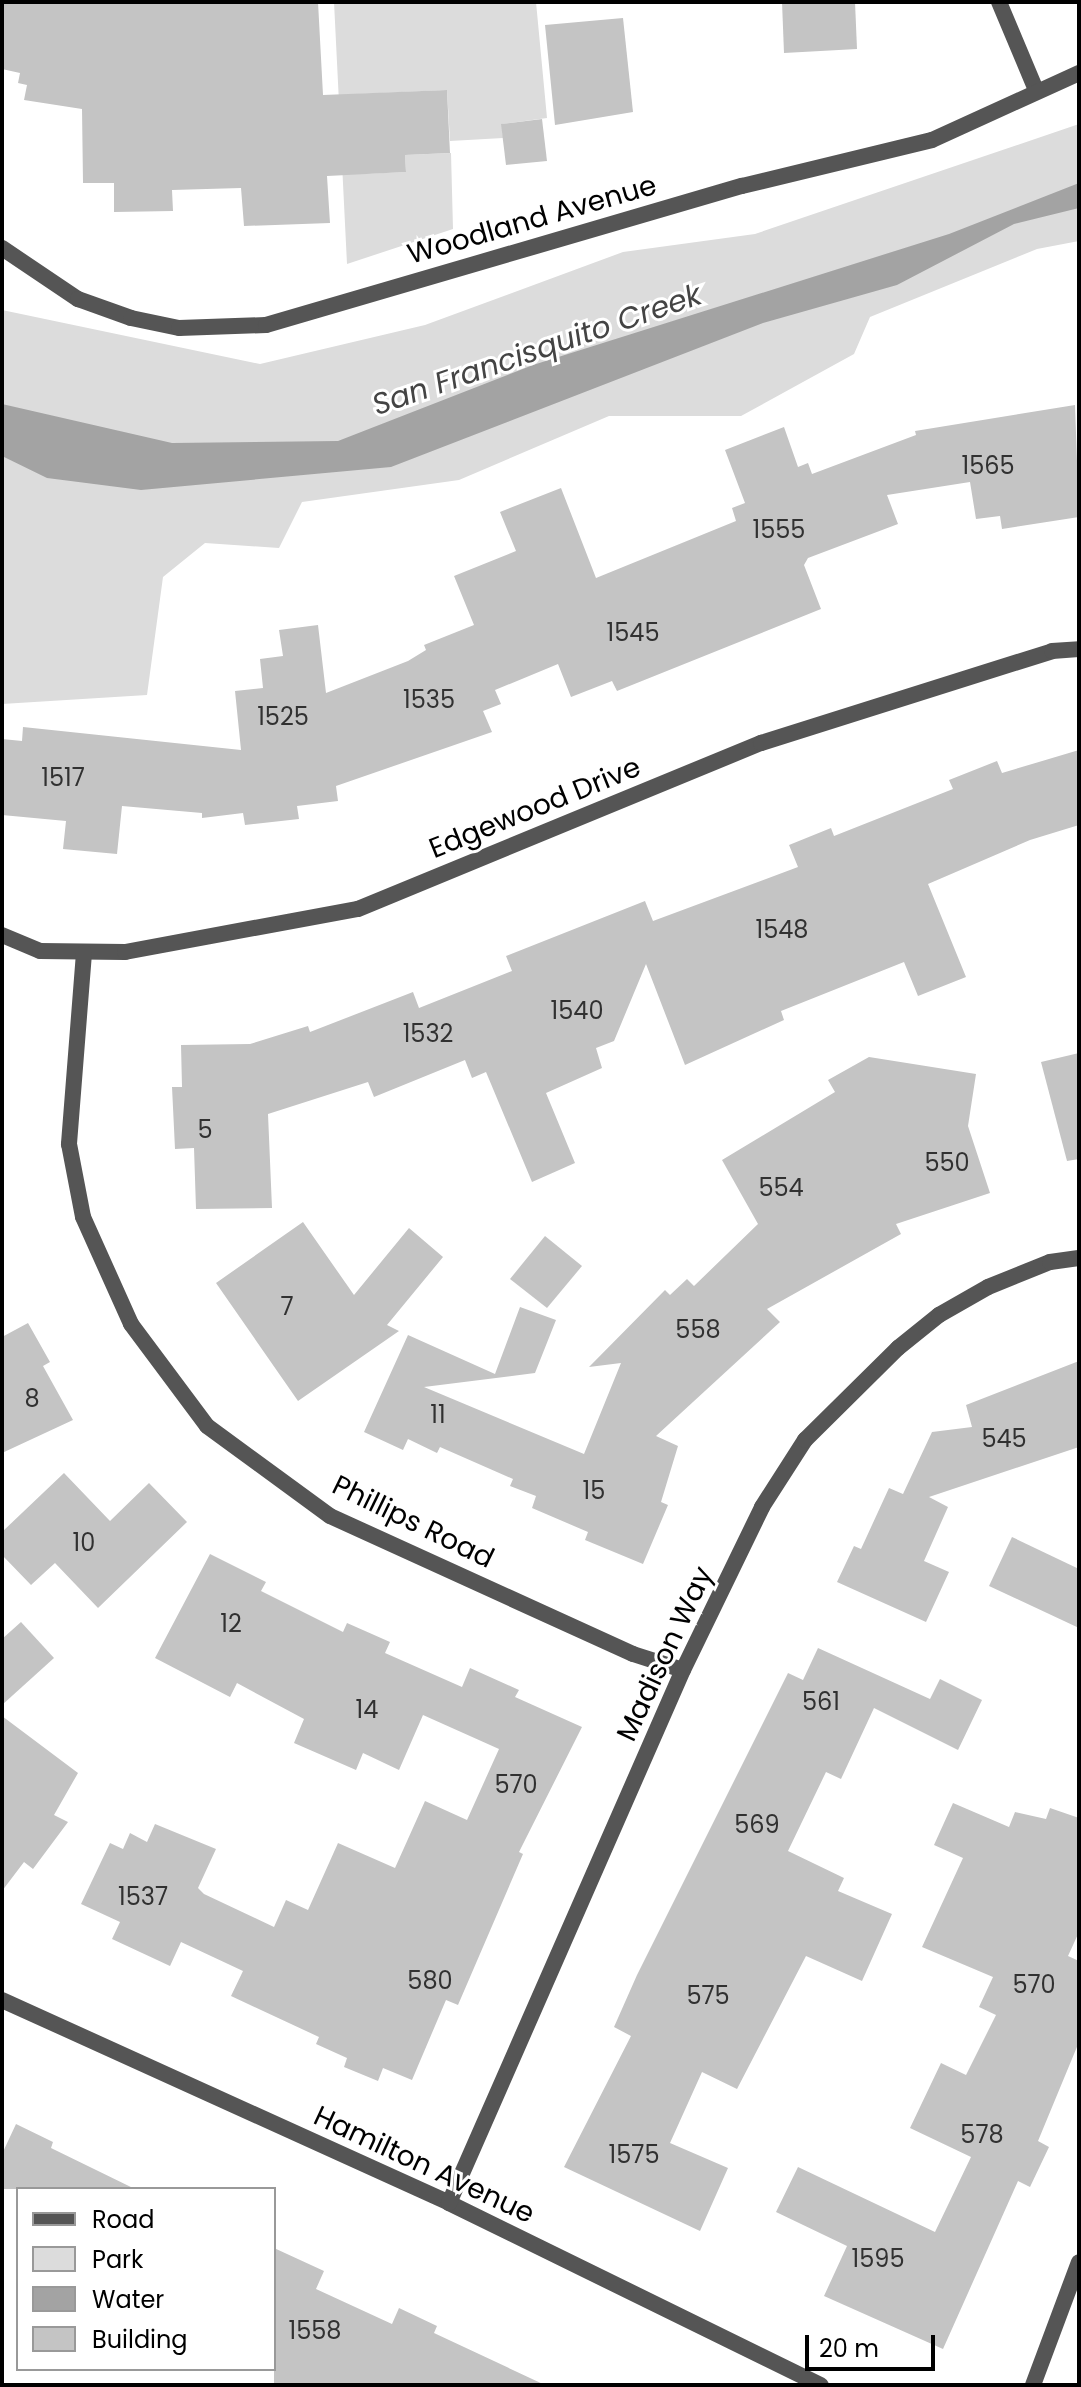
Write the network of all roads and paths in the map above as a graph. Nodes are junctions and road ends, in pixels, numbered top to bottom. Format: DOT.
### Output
graph roads {
  1 [pos="999,2"];
  2 [pos="1079,73"];
  3 [pos="1036,90"];
  4 [pos="2,248"];
  5 [pos="1079,649"];
  6 [pos="2,935"];
  7 [pos="84,953"];
  8 [pos="1079,1258"];
  9 [pos="683,1670"];
  10 [pos="2,2000"];
  11 [pos="449,2203"];
  12 [pos="1079,2262"];
  13 [pos="821,2385"];
  14 [pos="1033,2385"];
  1 -- 3 [label="street"];
  2 -- 3 [label="street, Woodland Avenue"];
  3 -- 4 [label="street, Woodland Avenue"];
  5 -- 7 [label="street, Edgewood Drive"];
  6 -- 7 [label="street, Edgewood Drive"];
  7 -- 9 [label="street, Phillips Road"];
  8 -- 9 [label="street, Madison Way"];
  9 -- 11 [label="street, Madison Way"];
  10 -- 11 [label="street, Hamilton Avenue"];
  11 -- 13 [label="street, Hamilton Avenue"];
  12 -- 14 [label="street"];
}
